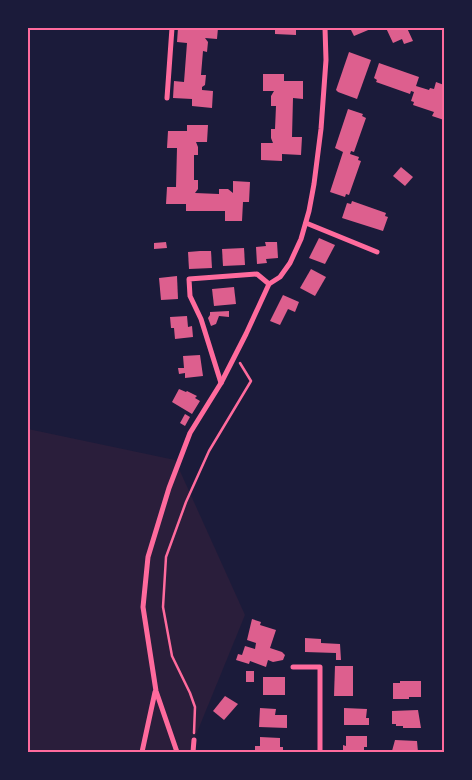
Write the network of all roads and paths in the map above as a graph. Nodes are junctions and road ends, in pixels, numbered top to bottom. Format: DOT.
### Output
graph roads {
  1 [pos="172,28"];
  2 [pos="325,28"];
  3 [pos="167,98"];
  4 [pos="306,223"];
  5 [pos="377,252"];
  6 [pos="269,284"];
  7 [pos="235,356"];
  8 [pos="221,383"];
  9 [pos="293,667"];
  10 [pos="156,691"];
  11 [pos="194,740"];
  12 [pos="142,752"];
  13 [pos="177,752"];
  14 [pos="193,752"];
  15 [pos="320,752"];
  1 -- 3 [label="street"];
  2 -- 4 [label="street"];
  4 -- 5 [label="street"];
  4 -- 6 [label="street"];
  6 -- 7 [label="street"];
  6 -- 8 [label="street"];
  7 -- 8 [label="street"];
  7 -- 11 [label="path"];
  8 -- 10 [label="street"];
  9 -- 15 [label="street"];
  10 -- 12 [label="street"];
  10 -- 13 [label="street"];
  11 -- 14 [label="street"];
}
